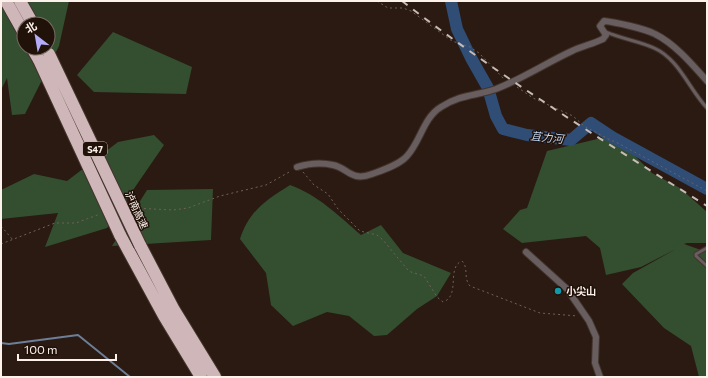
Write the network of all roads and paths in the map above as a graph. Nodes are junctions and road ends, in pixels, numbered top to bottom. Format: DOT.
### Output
graph roads {
  1 [pos="6,1"];
  2 [pos="20,1"];
  3 [pos="377,1"];
  4 [pos="28,16"];
  5 [pos="16,19"];
  6 [pos="603,31"];
  7 [pos="45,56"];
  8 [pos="45,56"];
  9 [pos="707,81"];
  10 [pos="510,82"];
  11 [pos="707,108"];
  12 [pos="297,167"];
  13 [pos="707,192"];
  14 [pos="131,208"];
  15 [pos="101,213"];
  16 [pos="1,226"];
  17 [pos="14,240"];
  18 [pos="1,244"];
  19 [pos="707,248"];
  20 [pos="526,252"];
  21 [pos="707,266"];
  22 [pos="589,321"];
  23 [pos="201,377"];
  24 [pos="215,377"];
  25 [pos="600,377"];
  1 -- 5 [label="highway"];
  2 -- 4 [label="highway"];
  3 -- 10 [label="path"];
  6 -- 9 [label="street"];
  6 -- 10 [label="street"];
  6 -- 11 [label="lane"];
  7 -- 23 [label="highway, 泸南高速 / S47, bridge"];
  8 -- 24 [label="highway, 泸南高速 / S47, bridge"];
  10 -- 12 [label="street"];
  10 -- 13 [label="path"];
  12 -- 14 [label="path"];
  12 -- 22 [label="path"];
  15 -- 17 [label="path"];
  16 -- 17 [label="path"];
  17 -- 18 [label="path"];
  19 -- 21 [label="lane"];
  20 -- 22 [label="street"];
  22 -- 25 [label="street"];
}
